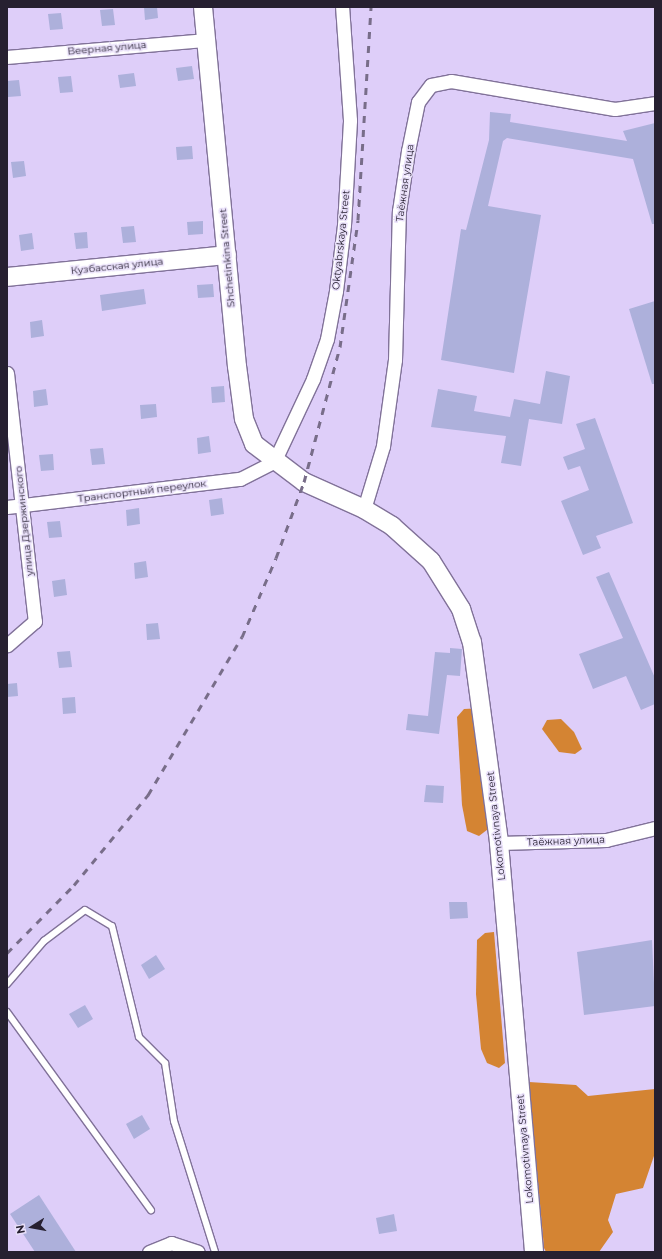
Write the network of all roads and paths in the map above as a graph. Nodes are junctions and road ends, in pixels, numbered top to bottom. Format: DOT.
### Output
graph roads {
  1 [pos="203,7"];
  2 [pos="342,7"];
  3 [pos="206,40"];
  4 [pos="7,57"];
  5 [pos="655,103"];
  6 [pos="227,256"];
  7 [pos="7,277"];
  8 [pos="7,373"];
  9 [pos="274,462"];
  10 [pos="304,482"];
  11 [pos="22,506"];
  12 [pos="7,507"];
  13 [pos="364,509"];
  14 [pos="7,645"];
  15 [pos="655,828"];
  16 [pos="499,843"];
  17 [pos="7,984"];
  18 [pos="7,1012"];
  19 [pos="151,1210"];
  20 [pos="149,1252"];
  21 [pos="198,1252"];
  22 [pos="215,1252"];
  23 [pos="534,1252"];
  1 -- 3 [label="street, Shchetinkina Street"];
  2 -- 9 [label="street, Oktyabrskaya Street"];
  3 -- 4 [label="street, Веерная улица"];
  3 -- 6 [label="street, Shchetinkina Street"];
  5 -- 13 [label="street, Таёжная улица"];
  6 -- 7 [label="street, Кузбасская улица"];
  6 -- 9 [label="street, Shchetinkina Street"];
  8 -- 11 [label="street, улица Дзержинского"];
  9 -- 10 [label="street, Shchetinkina Street"];
  9 -- 11 [label="street, Транспортный переулок"];
  10 -- 13 [label="street, Lokomotivnaya Street"];
  11 -- 12 [label="street, Транспортный переулок"];
  11 -- 14 [label="street, улица Дзержинского"];
  13 -- 16 [label="street, Lokomotivnaya Street"];
  15 -- 16 [label="street, Таёжная улица"];
  16 -- 23 [label="street, Lokomotivnaya Street"];
  17 -- 22 [label="lane"];
  18 -- 19 [label="lane"];
  20 -- 21 [label="street"];
}
